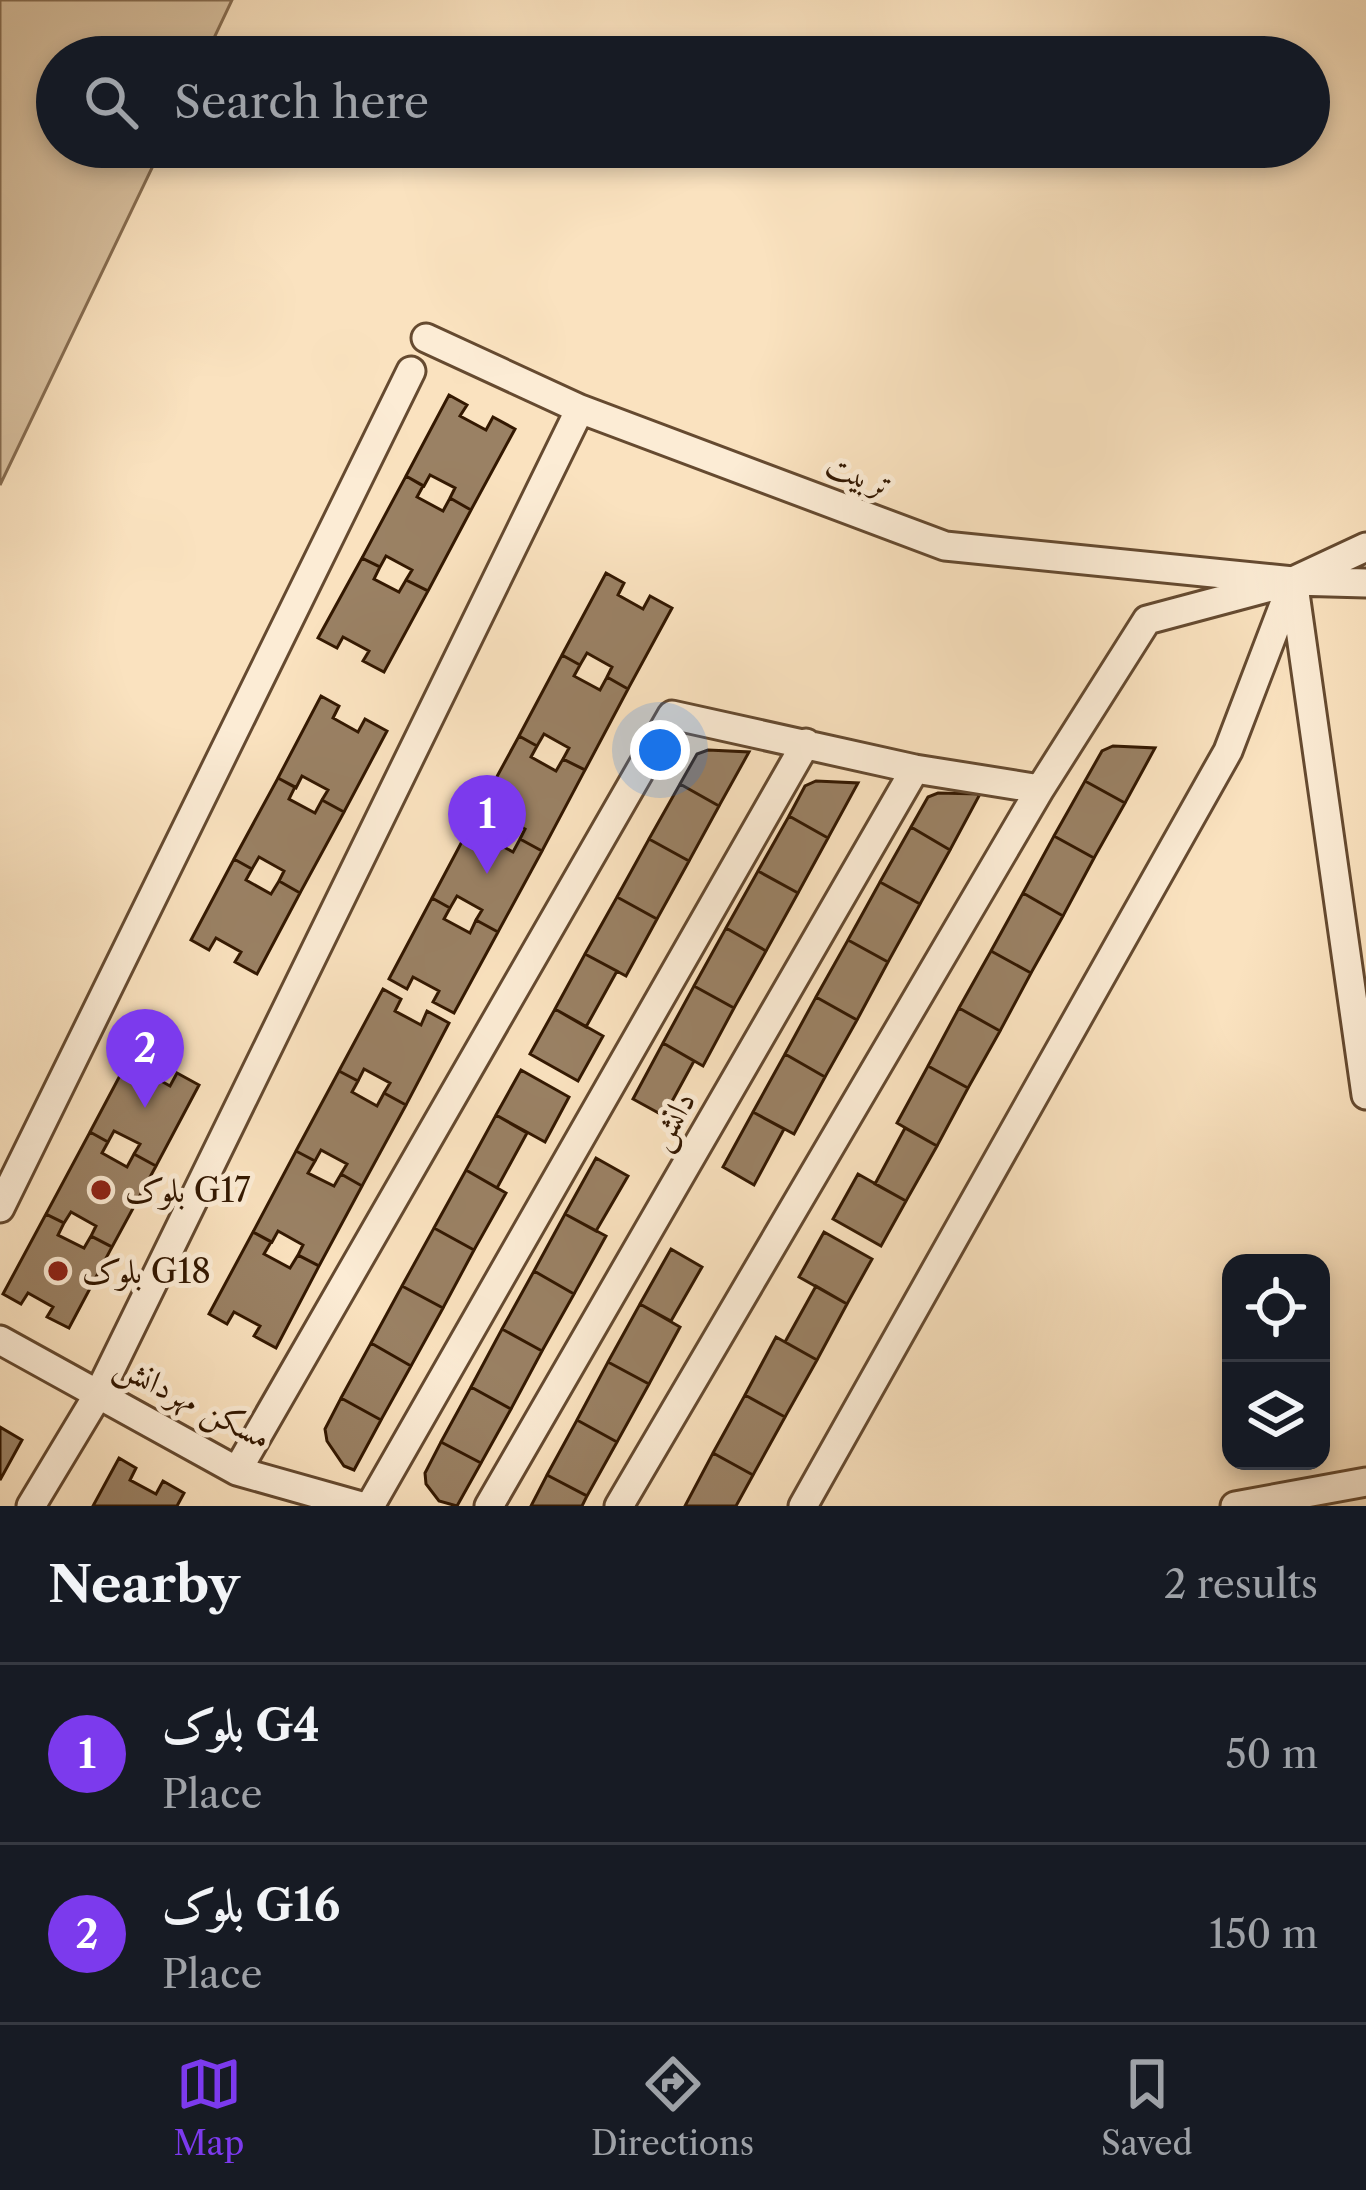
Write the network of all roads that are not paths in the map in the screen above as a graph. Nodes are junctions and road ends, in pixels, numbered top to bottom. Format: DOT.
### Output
graph roads {
  1 [pos="426,338"];
  2 [pos="411,371"];
  3 [pos="580,409"];
  4 [pos="1366,547"];
  5 [pos="1293,581"];
  6 [pos="1366,583"];
  7 [pos="806,742"];
  8 [pos="915,769"];
  9 [pos="1040,789"];
  10 [pos="1366,1095"];
  11 [pos="0,1208"];
  12 [pos="0,1340"];
  13 [pos="99,1393"];
  14 [pos="237,1471"];
  15 [pos="1366,1482"];
  16 [pos="31,1506"];
  17 [pos="366,1506"];
  18 [pos="488,1506"];
  19 [pos="619,1506"];
  20 [pos="803,1506"];
  21 [pos="1235,1506"];
  1 -- 3 [label="street, تربیت"];
  2 -- 11 [label="street"];
  3 -- 5 [label="street, تربیت"];
  3 -- 13 [label="street"];
  4 -- 5 [label="street"];
  5 -- 6 [label="street, تربیت"];
  5 -- 9 [label="street"];
  5 -- 10 [label="street"];
  5 -- 20 [label="street"];
  7 -- 8 [label="street"];
  7 -- 14 [label="street"];
  7 -- 17 [label="street"];
  8 -- 9 [label="street"];
  8 -- 18 [label="street, دانش"];
  9 -- 19 [label="street"];
  12 -- 13 [label="street, مسکن مهردانش"];
  13 -- 14 [label="street, مسکن مهردانش"];
  13 -- 16 [label="street"];
  14 -- 17 [label="street, مسکن مهردانش"];
  15 -- 21 [label="street"];
}
